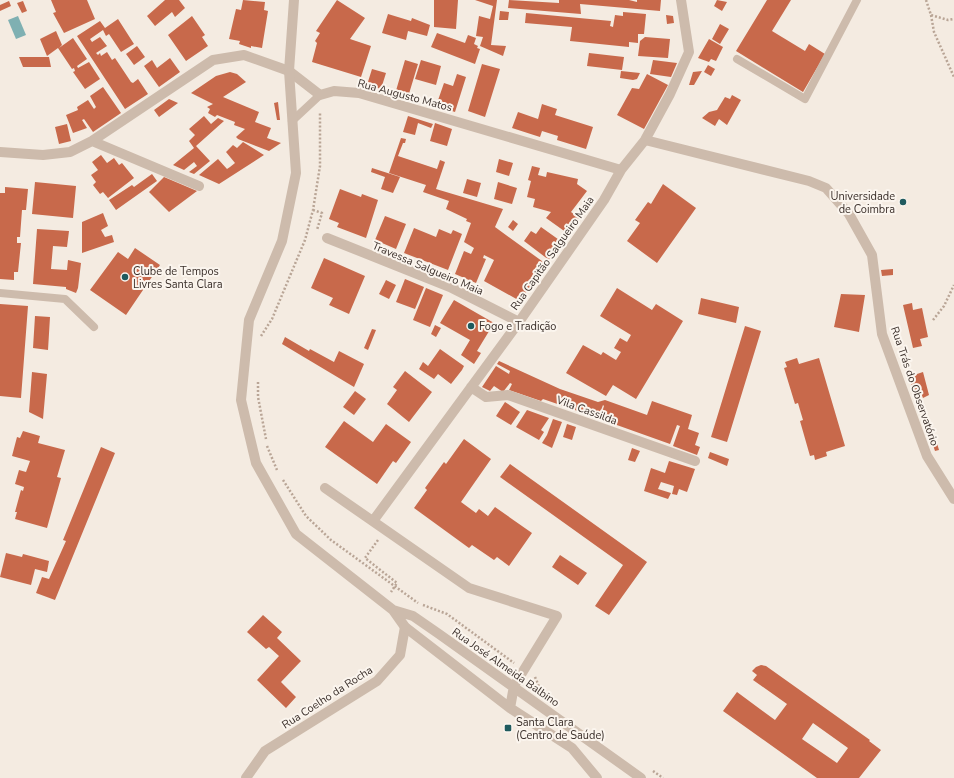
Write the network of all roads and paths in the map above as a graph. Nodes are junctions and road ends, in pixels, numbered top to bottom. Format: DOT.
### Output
graph roads {
  1 [pos="294,0"];
  2 [pos="681,0"];
  3 [pos="857,0"];
  4 [pos="926,0"];
  5 [pos="931,15"];
  6 [pos="954,19"];
  7 [pos="737,59"];
  8 [pos="289,72"];
  9 [pos="954,77"];
  10 [pos="320,95"];
  11 [pos="292,122"];
  12 [pos="645,140"];
  13 [pos="92,142"];
  14 [pos="0,152"];
  15 [pos="620,170"];
  16 [pos="199,186"];
  17 [pos="313,210"];
  18 [pos="318,228"];
  19 [pos="327,238"];
  20 [pos="954,286"];
  21 [pos="0,293"];
  22 [pos="933,320"];
  23 [pos="519,322"];
  24 [pos="94,327"];
  25 [pos="471,387"];
  26 [pos="695,461"];
  27 [pos="325,488"];
  28 [pos="954,499"];
  29 [pos="373,521"];
  30 [pos="371,550"];
  31 [pos="397,583"];
  32 [pos="393,610"];
  33 [pos="405,627"];
  34 [pos="514,686"];
  35 [pos="510,708"];
  36 [pos="246,778"];
  37 [pos="597,778"];
  38 [pos="641,778"];
  1 -- 8 [label="street, Rua José Almeida Balbino"];
  2 -- 12 [label="street, Rua Capitão Salgueiro Maia"];
  3 -- 7 [label="lane"];
  4 -- 5 [label="path"];
  5 -- 6 [label="path"];
  5 -- 9 [label="path"];
  8 -- 10 [label="street"];
  8 -- 11 [label="street, Rua José Almeida Balbino"];
  8 -- 13 [label="street"];
  10 -- 11 [label="lane"];
  10 -- 15 [label="street, Rua Augusto Matos"];
  11 -- 32 [label="street, Rua José Almeida Balbino"];
  12 -- 15 [label="street, Rua Capitão Salgueiro Maia"];
  12 -- 28 [label="street, Rua Trás do Observatório"];
  13 -- 14 [label="street"];
  13 -- 16 [label="street"];
  15 -- 23 [label="street, Rua Capitão Salgueiro Maia"];
  17 -- 18 [label="path"];
  19 -- 23 [label="street, Travessa Salgueiro Maia"];
  20 -- 22 [label="path"];
  21 -- 24 [label="lane"];
  23 -- 25 [label="street, Rua Capitão Salgueiro Maia"];
  25 -- 26 [label="street, Vila Cassilda"];
  25 -- 29 [label="street, Rua Capitão Salgueiro Maia"];
  27 -- 29 [label="street"];
  29 -- 34 [label="street"];
  30 -- 31 [label="path"];
  32 -- 33 [label="street, Rua José Almeida Balbino"];
  32 -- 34 [label="street, Rua José Almeida Balbino"];
  33 -- 35 [label="street, Rua José Almeida Balbino"];
  33 -- 36 [label="street, Rua Coelho da Rocha"];
  34 -- 35 [label="street"];
  34 -- 38 [label="street, Rua José Almeida Balbino"];
  35 -- 37 [label="street, Rua José Almeida Balbino"];
}
